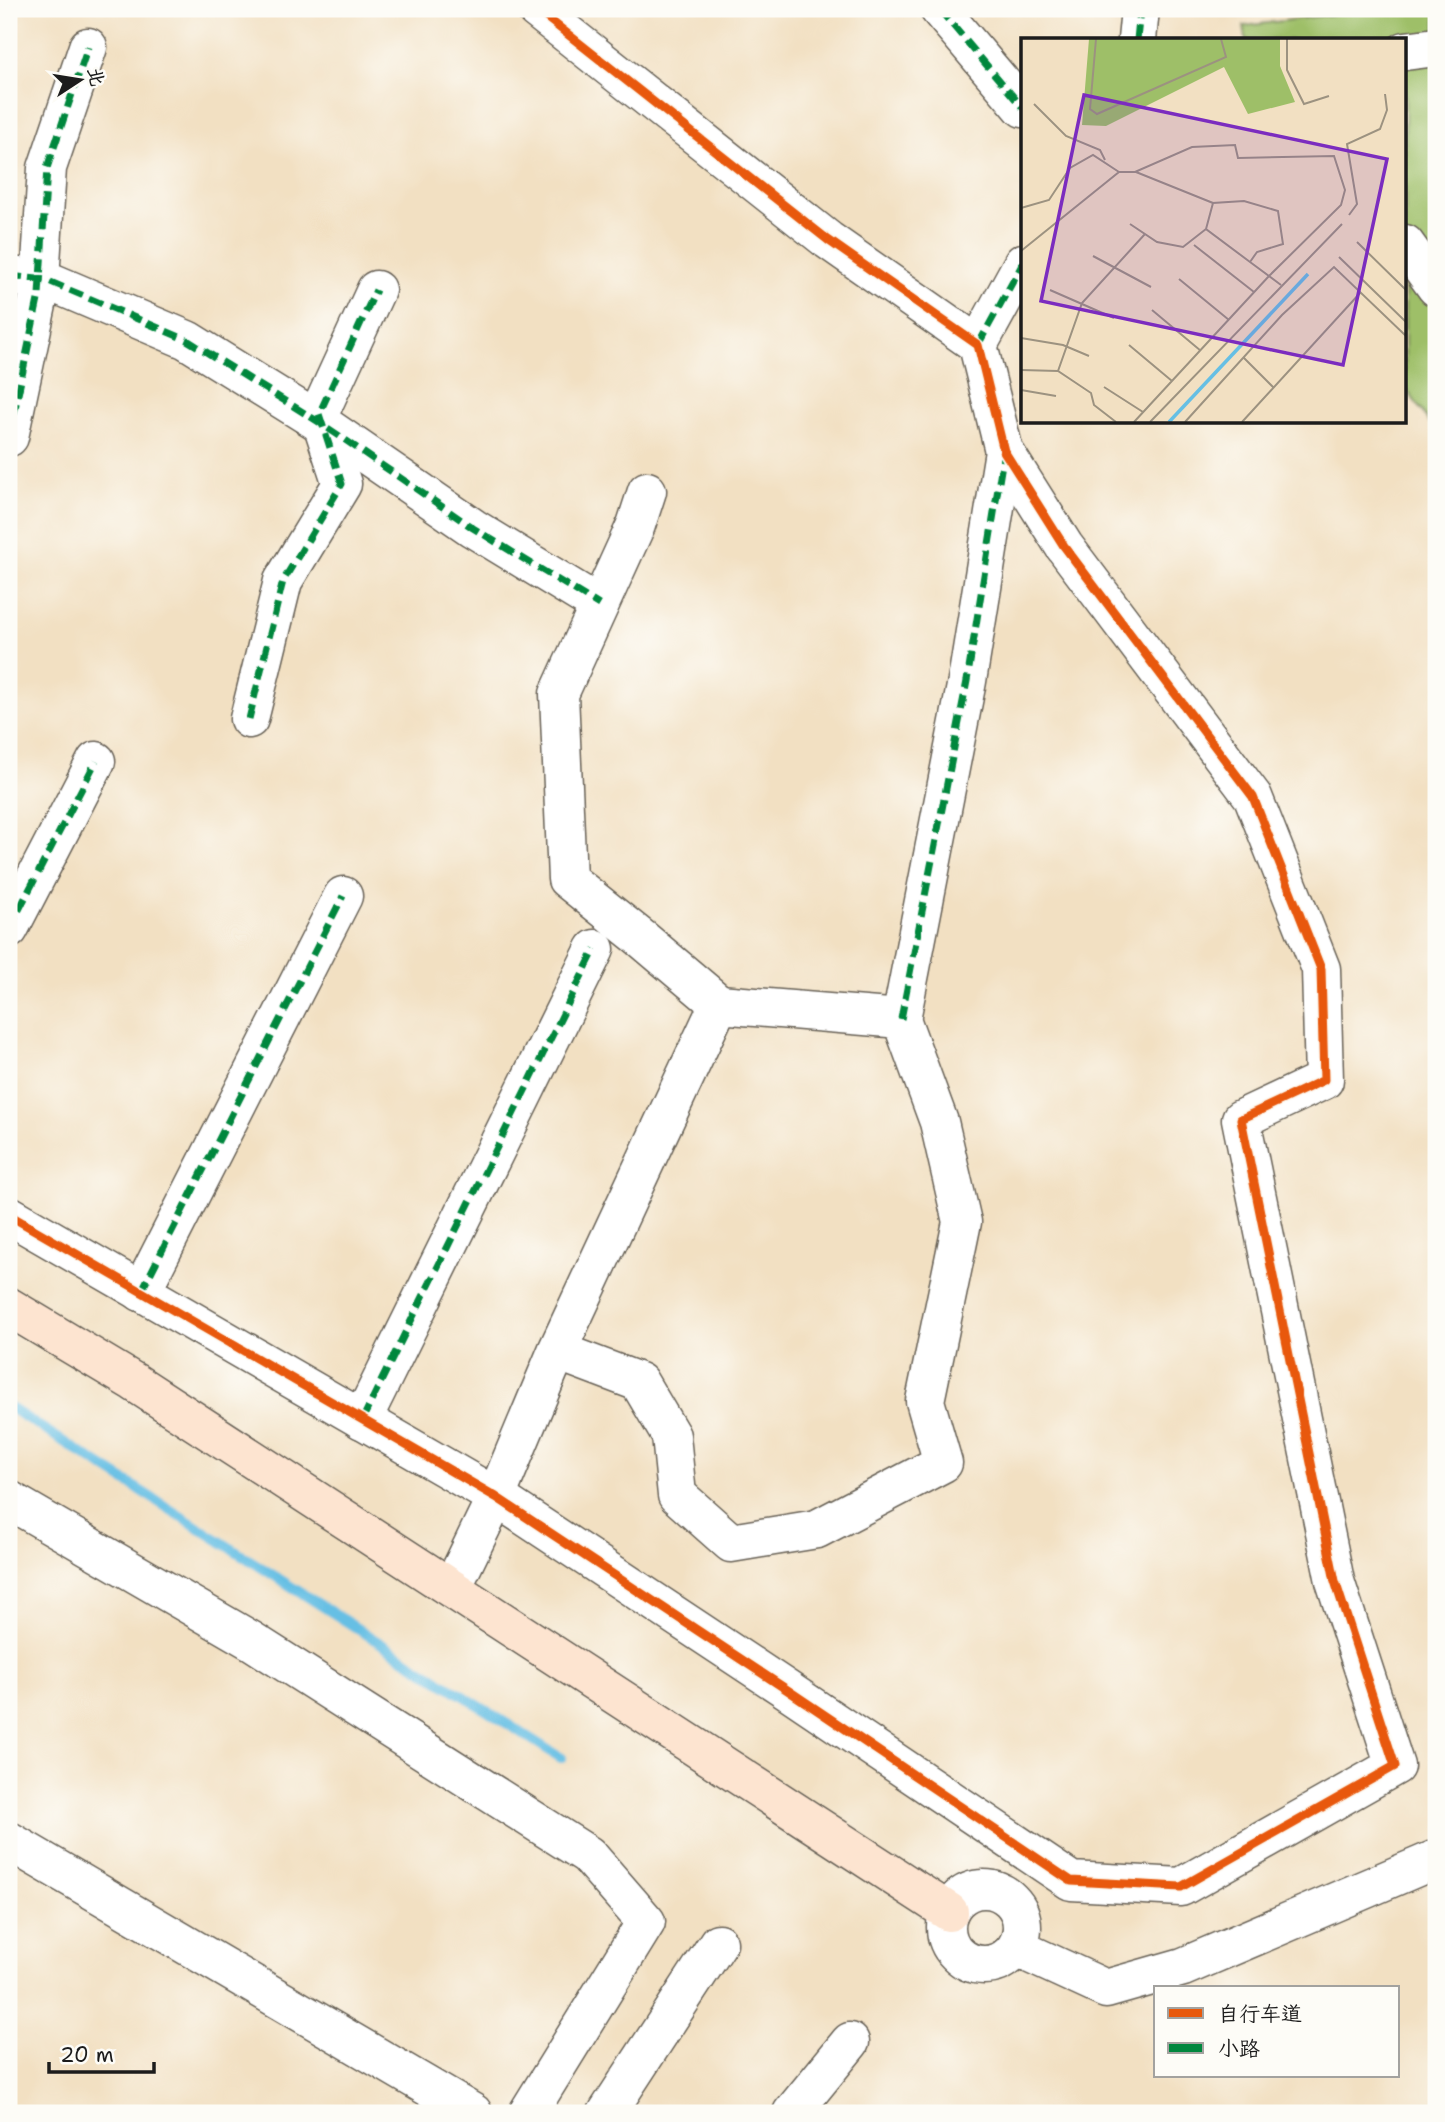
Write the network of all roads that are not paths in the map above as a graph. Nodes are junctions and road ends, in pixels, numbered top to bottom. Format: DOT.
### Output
graph roads {
  1 [pos="536,9"];
  2 [pos="939,9"];
  3 [pos="1140,9"];
  4 [pos="1137,38"];
  5 [pos="88,47"];
  6 [pos="1436,47"];
  7 [pos="1406,51"];
  8 [pos="1021,106"];
  9 [pos="1406,245"];
  10 [pos="1021,267"];
  11 [pos="9,276"];
  12 [pos="1436,288"];
  13 [pos="376,290"];
  14 [pos="978,345"];
  15 [pos="322,424"];
  16 [pos="9,437"];
  17 [pos="1004,451"];
  18 [pos="647,491"];
  19 [pos="599,605"];
  20 [pos="249,719"];
  21 [pos="96,761"];
  22 [pos="343,896"];
  23 [pos="9,929"];
  24 [pos="595,949"];
  25 [pos="719,1004"];
  26 [pos="901,1019"];
  27 [pos="9,1214"];
  28 [pos="141,1292"];
  29 [pos="9,1307"];
  30 [pos="557,1351"];
  31 [pos="362,1420"];
  32 [pos="496,1497"];
  33 [pos="9,1500"];
  34 [pos="452,1588"];
  35 [pos="9,1841"];
  36 [pos="1436,1859"];
  37 [pos="949,1912"];
  38 [pos="718,1942"];
  39 [pos="1017,1948"];
  40 [pos="850,2042"];
  41 [pos="473,2113"];
  42 [pos="528,2113"];
  43 [pos="607,2113"];
  44 [pos="792,2113"];
  1 -- 14 [label="street"];
  2 -- 8 [label="street"];
  3 -- 4 [label="street"];
  5 -- 16 [label="street"];
  6 -- 7 [label="street"];
  9 -- 12 [label="street"];
  10 -- 14 [label="street"];
  11 -- 15 [label="street"];
  13 -- 15 [label="street"];
  14 -- 17 [label="street"];
  15 -- 19 [label="street"];
  15 -- 20 [label="street"];
  17 -- 26 [label="street"];
  17 -- 32 [label="street"];
  18 -- 19 [label="street"];
  19 -- 25 [label="street"];
  21 -- 23 [label="street"];
  22 -- 28 [label="street"];
  24 -- 31 [label="street"];
  25 -- 26 [label="street"];
  25 -- 30 [label="street"];
  26 -- 30 [label="street"];
  27 -- 28 [label="street"];
  28 -- 31 [label="street"];
  29 -- 34 [label="street"];
  30 -- 32 [label="street"];
  31 -- 32 [label="street"];
  32 -- 34 [label="street"];
  33 -- 42 [label="street"];
  34 -- 37 [label="street"];
  35 -- 41 [label="street"];
  36 -- 39 [label="street"];
  37 -- 39 [label="street"];
  37 -- 39 [label="street"];
  38 -- 43 [label="street"];
  40 -- 44 [label="street"];
}
